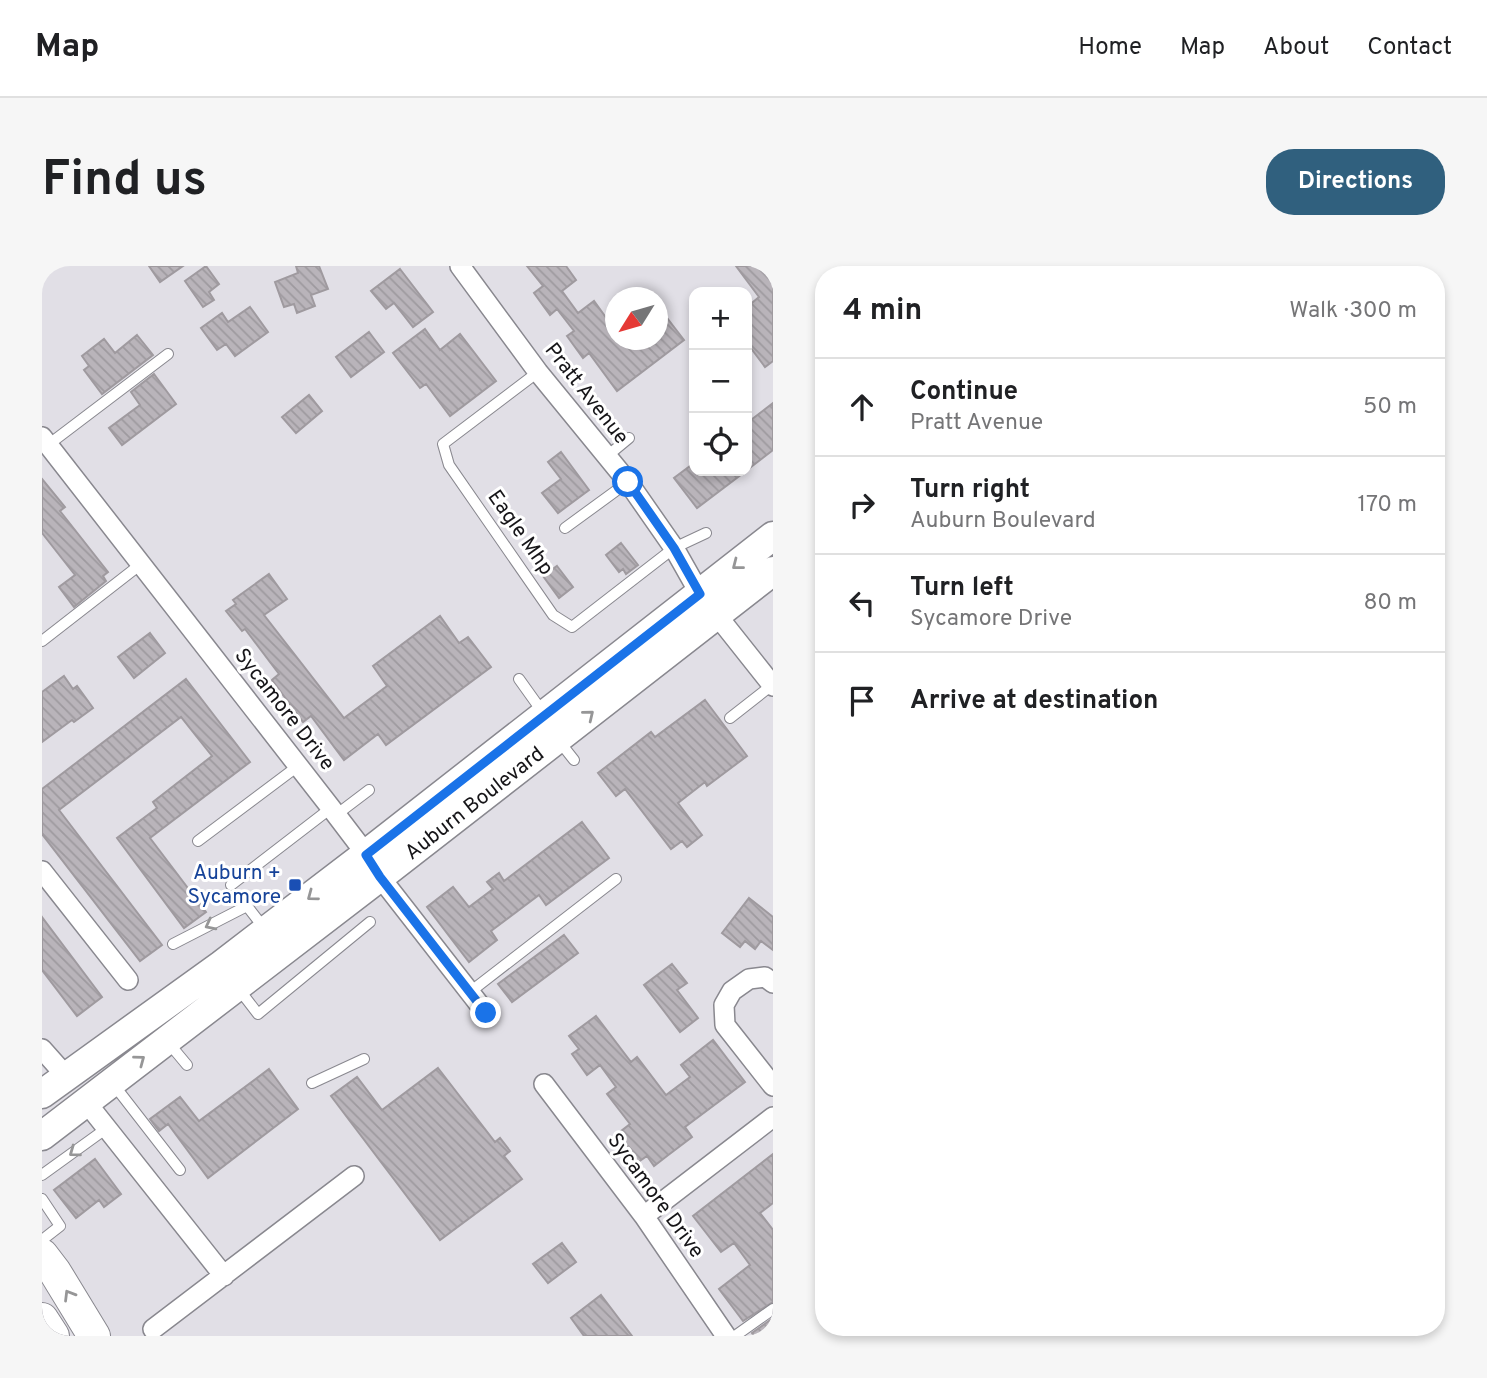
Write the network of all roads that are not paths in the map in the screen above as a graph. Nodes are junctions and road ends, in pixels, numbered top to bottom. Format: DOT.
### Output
graph roads {
  1 [pos="460,266"];
  2 [pos="168,354"];
  3 [pos="538,372"];
  4 [pos="629,438"];
  5 [pos="45,441"];
  6 [pos="606,457"];
  7 [pos="628,482"];
  8 [pos="565,528"];
  9 [pos="706,533"];
  10 [pos="773,536"];
  11 [pos="674,548"];
  12 [pos="141,564"];
  13 [pos="773,571"];
  14 [pos="709,604"];
  15 [pos="42,641"];
  16 [pos="519,679"];
  17 [pos="773,685"];
  18 [pos="544,714"];
  19 [pos="730,718"];
  20 [pos="298,766"];
  21 [pos="369,790"];
  22 [pos="334,811"];
  23 [pos="198,841"];
  24 [pos="373,866"];
  25 [pos="42,872"];
  26 [pos="616,879"];
  27 [pos="231,885"];
  28 [pos="370,922"];
  29 [pos="266,930"];
  30 [pos="173,944"];
  31 [pos="128,980"];
  32 [pos="773,983"];
  33 [pos="237,987"];
  34 [pos="470,992"];
  35 [pos="486,1013"];
  36 [pos="167,1040"];
  37 [pos="43,1051"];
  38 [pos="363,1059"];
  39 [pos="187,1065"];
  40 [pos="66,1076"];
  41 [pos="112,1082"];
  42 [pos="312,1083"];
  43 [pos="544,1084"];
  44 [pos="773,1086"];
  45 [pos="42,1094"];
  46 [pos="86,1102"];
  47 [pos="773,1117"];
  48 [pos="107,1128"];
  49 [pos="42,1136"];
  50 [pos="180,1170"];
  51 [pos="42,1175"];
  52 [pos="354,1176"];
  53 [pos="42,1199"];
  54 [pos="644,1216"];
  55 [pos="42,1240"];
  56 [pos="42,1255"];
  57 [pos="223,1276"];
  58 [pos="773,1309"];
  59 [pos="42,1319"];
  60 [pos="153,1329"];
  61 [pos="53,1336"];
  62 [pos="94,1336"];
  63 [pos="726,1336"];
  64 [pos="735,1336"];
  1 -- 3 [label="street, Pratt Avenue"];
  2 -- 5 [label="lane"];
  3 -- 6 [label="street, Pratt Avenue"];
  3 -- 11 [label="lane, Eagle Mhp"];
  4 -- 6 [label="lane"];
  5 -- 12 [label="street, Sycamore Drive"];
  6 -- 7 [label="street, Pratt Avenue"];
  7 -- 8 [label="lane, Eagle Mhp"];
  7 -- 11 [label="street, Pratt Avenue"];
  9 -- 11 [label="lane"];
  10 -- 14 [label="main road, Auburn Boulevard, one-way"];
  11 -- 14 [label="street, Pratt Avenue"];
  12 -- 15 [label="lane"];
  12 -- 20 [label="street, Sycamore Drive"];
  13 -- 14 [label="main road, Auburn Boulevard"];
  14 -- 17 [label="street, Pratt Avenue"];
  14 -- 18 [label="main road, Auburn Boulevard"];
  24 -- 14 [label="main road, Auburn Boulevard, one-way"];
  16 -- 18 [label="lane"];
  17 -- 19 [label="lane"];
  18 -- 24 [label="main road, Auburn Boulevard"];
  20 -- 22 [label="street, Sycamore Drive"];
  20 -- 23 [label="lane"];
  21 -- 22 [label="lane"];
  22 -- 24 [label="street, Sycamore Drive"];
  22 -- 27 [label="lane"];
  24 -- 29 [label="main road, Auburn Boulevard, one-way"];
  24 -- 33 [label="main road, Auburn Boulevard"];
  24 -- 34 [label="street, Sycamore Drive"];
  25 -- 31 [label="street"];
  26 -- 34 [label="lane"];
  28 -- 33 [label="lane"];
  29 -- 30 [label="lane, one-way"];
  29 -- 40 [label="main road, Auburn Boulevard"];
  32 -- 44 [label="street"];
  33 -- 36 [label="main road, Auburn Boulevard"];
  34 -- 35 [label="street, Sycamore Drive"];
  36 -- 39 [label="lane"];
  41 -- 36 [label="main road, Auburn Boulevard, one-way"];
  37 -- 40 [label="street"];
  38 -- 42 [label="lane"];
  40 -- 45 [label="main road, Auburn Boulevard"];
  41 -- 46 [label="main road, Auburn Boulevard"];
  41 -- 50 [label="lane"];
  43 -- 54 [label="street, Sycamore Drive"];
  46 -- 48 [label="street"];
  46 -- 49 [label="main road, Auburn Boulevard"];
  47 -- 54 [label="street"];
  48 -- 51 [label="lane, one-way"];
  48 -- 57 [label="street"];
  52 -- 57 [label="street"];
  53 -- 55 [label="lane"];
  54 -- 63 [label="street, Sycamore Drive"];
  62 -- 56 [label="main road, one-way"];
  57 -- 60 [label="street"];
  58 -- 64 [label="lane"];
  59 -- 61 [label="main road"];
}
